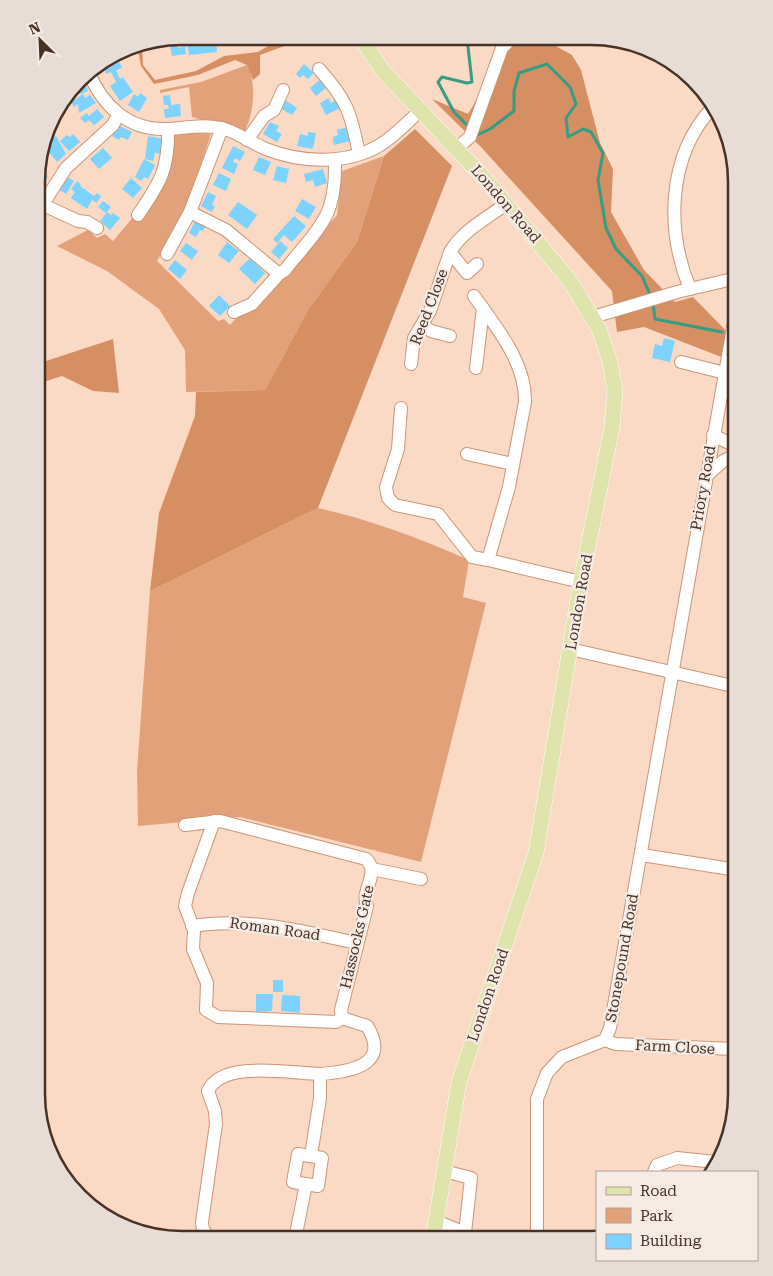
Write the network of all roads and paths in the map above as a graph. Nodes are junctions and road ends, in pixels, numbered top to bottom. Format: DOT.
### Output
graph roads {
  1 [pos="365,45"];
  2 [pos="505,45"];
  3 [pos="320,69"];
  4 [pos="91,80"];
  5 [pos="283,90"];
  6 [pos="421,110"];
  7 [pos="709,111"];
  8 [pos="118,115"];
  9 [pos="222,128"];
  10 [pos="168,129"];
  11 [pos="246,140"];
  12 [pos="457,148"];
  13 [pos="358,154"];
  14 [pos="335,159"];
  15 [pos="45,196"];
  16 [pos="506,204"];
  17 [pos="45,205"];
  18 [pos="190,212"];
  19 [pos="138,215"];
  20 [pos="97,228"];
  21 [pos="450,252"];
  22 [pos="167,254"];
  23 [pos="477,264"];
  24 [pos="279,274"];
  25 [pos="728,280"];
  26 [pos="690,289"];
  27 [pos="474,296"];
  28 [pos="483,308"];
  29 [pos="234,312"];
  30 [pos="592,317"];
  31 [pos="423,325"];
  32 [pos="450,336"];
  33 [pos="728,352"];
  34 [pos="681,362"];
  35 [pos="411,364"];
  36 [pos="476,368"];
  37 [pos="724,373"];
  38 [pos="401,408"];
  39 [pos="713,434"];
  40 [pos="728,442"];
  41 [pos="468,454"];
  42 [pos="728,458"];
  43 [pos="514,464"];
  44 [pos="705,477"];
  45 [pos="488,560"];
  46 [pos="582,582"];
  47 [pos="570,649"];
  48 [pos="673,672"];
  49 [pos="728,685"];
  50 [pos="214,822"];
  51 [pos="185,825"];
  52 [pos="642,855"];
  53 [pos="372,869"];
  54 [pos="728,869"];
  55 [pos="421,880"];
  56 [pos="192,926"];
  57 [pos="356,943"];
  58 [pos="342,1018"];
  59 [pos="605,1040"];
  60 [pos="728,1050"];
  61 [pos="320,1074"];
  62 [pos="711,1162"];
  63 [pos="444,1171"];
  64 [pos="654,1171"];
  65 [pos="436,1222"];
  66 [pos="204,1231"];
  67 [pos="297,1231"];
  68 [pos="434,1231"];
  69 [pos="455,1231"];
  70 [pos="466,1231"];
  71 [pos="536,1231"];
  1 -- 6 [label="main road, London Road"];
  2 -- 12 [label="street"];
  3 -- 13 [label="street"];
  4 -- 8 [label="street"];
  5 -- 11 [label="street"];
  6 -- 12 [label="main road, London Road"];
  6 -- 13 [label="street"];
  7 -- 26 [label="street"];
  8 -- 10 [label="street"];
  8 -- 15 [label="street"];
  9 -- 10 [label="street"];
  9 -- 11 [label="street"];
  9 -- 18 [label="street"];
  10 -- 19 [label="street"];
  11 -- 14 [label="street"];
  12 -- 16 [label="main road, London Road"];
  13 -- 14 [label="street"];
  14 -- 24 [label="street"];
  16 -- 21 [label="street, Reed Close"];
  16 -- 30 [label="main road, London Road"];
  17 -- 20 [label="street"];
  18 -- 22 [label="street"];
  18 -- 24 [label="street"];
  21 -- 23 [label="street, Reed Close"];
  21 -- 31 [label="street, Reed Close"];
  24 -- 29 [label="street"];
  25 -- 26 [label="street"];
  26 -- 30 [label="street"];
  27 -- 28 [label="street"];
  28 -- 36 [label="street"];
  28 -- 43 [label="street"];
  30 -- 46 [label="main road, London Road"];
  31 -- 32 [label="street"];
  31 -- 35 [label="street, Reed Close"];
  33 -- 37 [label="street, Priory Road"];
  34 -- 37 [label="street"];
  37 -- 39 [label="street, Priory Road"];
  38 -- 45 [label="street"];
  39 -- 40 [label="street"];
  39 -- 44 [label="street, Priory Road"];
  41 -- 43 [label="street"];
  42 -- 44 [label="street"];
  43 -- 45 [label="street"];
  44 -- 48 [label="street, Priory Road"];
  45 -- 46 [label="street"];
  46 -- 47 [label="main road, London Road"];
  47 -- 48 [label="street"];
  47 -- 63 [label="main road, London Road"];
  48 -- 49 [label="street"];
  48 -- 52 [label="street, Stonepound Road"];
  50 -- 51 [label="street, Hassocks Gate"];
  50 -- 53 [label="street, Hassocks Gate"];
  50 -- 56 [label="street"];
  52 -- 54 [label="street"];
  52 -- 59 [label="street, Stonepound Road"];
  53 -- 55 [label="street, Hassocks Gate"];
  53 -- 57 [label="street, Hassocks Gate"];
  56 -- 57 [label="street, Roman Road"];
  56 -- 58 [label="street"];
  57 -- 58 [label="street, Hassocks Gate"];
  58 -- 61 [label="street"];
  59 -- 60 [label="street, Farm Close"];
  59 -- 71 [label="street, Stonepound Road"];
  61 -- 66 [label="street"];
  61 -- 67 [label="street"];
  62 -- 64 [label="street"];
  63 -- 65 [label="main road, London Road"];
  63 -- 70 [label="street"];
  65 -- 68 [label="main road, London Road"];
  65 -- 69 [label="street"];
}
